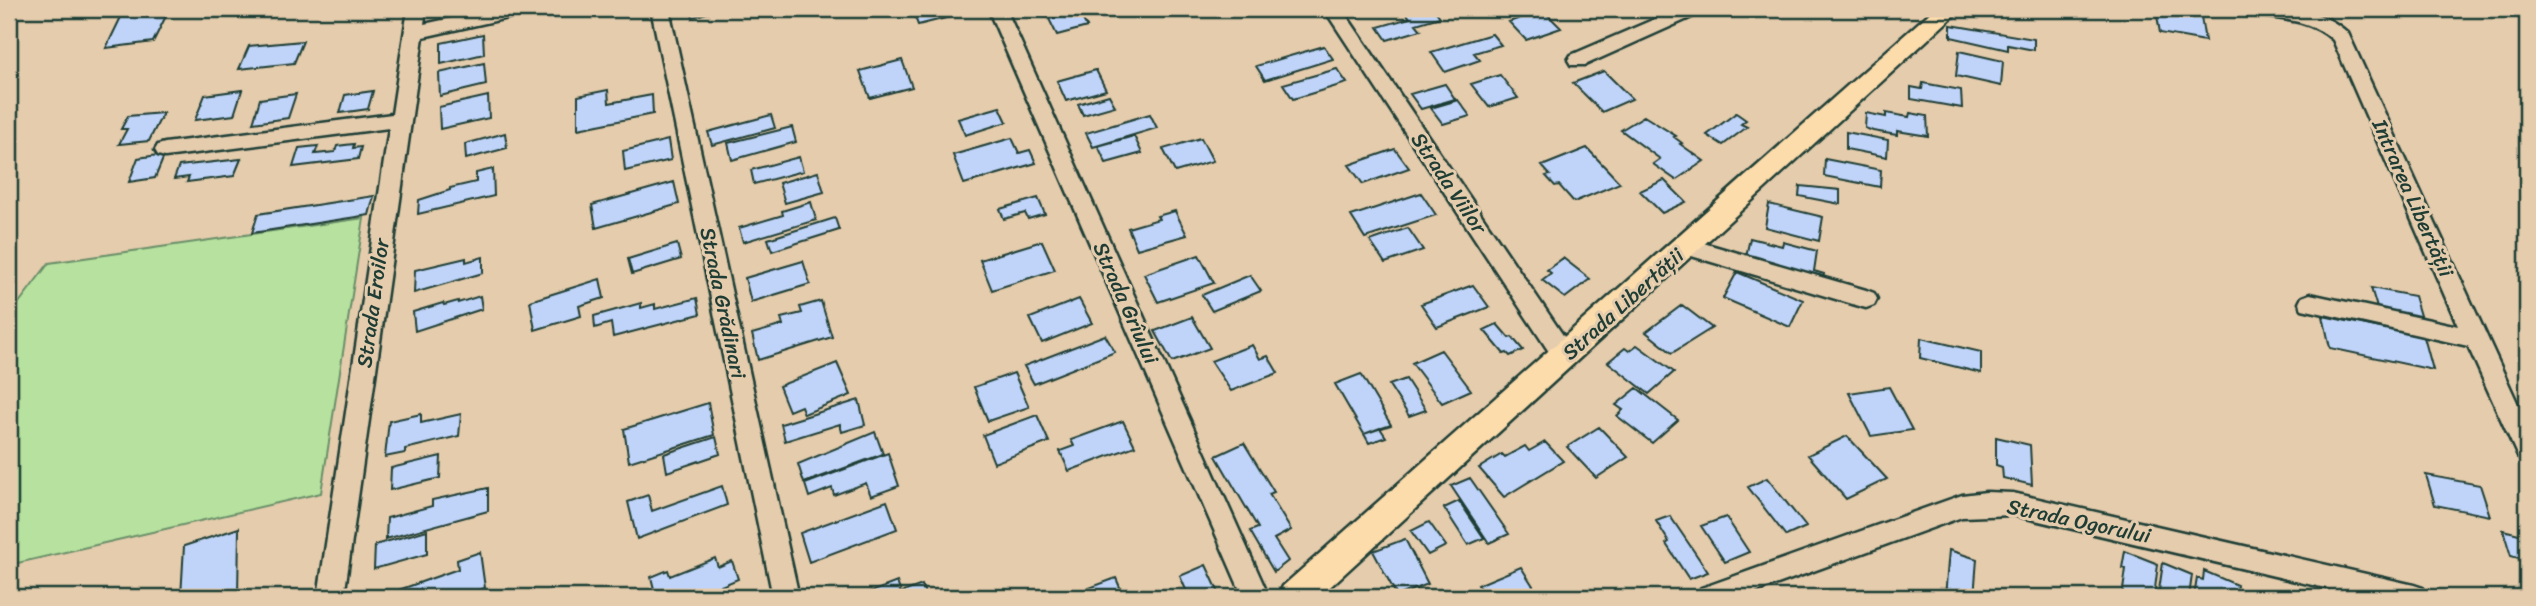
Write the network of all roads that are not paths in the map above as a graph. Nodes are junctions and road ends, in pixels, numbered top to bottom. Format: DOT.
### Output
graph roads {
  1 [pos="416,9"];
  2 [pos="521,9"];
  3 [pos="660,9"];
  4 [pos="997,9"];
  5 [pos="1333,9"];
  6 [pos="1694,9"];
  7 [pos="1949,9"];
  8 [pos="2248,9"];
  9 [pos="414,33"];
  10 [pos="1578,60"];
  11 [pos="398,120"];
  12 [pos="165,150"];
  13 [pos="1686,246"];
  14 [pos="1866,299"];
  15 [pos="2310,303"];
  16 [pos="2477,339"];
  17 [pos="1565,357"];
  18 [pos="2527,450"];
  19 [pos="331,597"];
  20 [pos="786,597"];
  21 [pos="1256,597"];
  22 [pos="1295,597"];
  23 [pos="1710,597"];
  24 [pos="2414,597"];
  1 -- 9 [label="street, Strada Eroilor"];
  2 -- 9 [label="street"];
  3 -- 20 [label="street, Strada Grădinari"];
  4 -- 21 [label="street, Strada Grîului"];
  5 -- 17 [label="street, Strada Viilor"];
  6 -- 10 [label="street"];
  7 -- 13 [label="main road, Strada Libertății"];
  8 -- 16 [label="street, Intrarea Libertății"];
  9 -- 11 [label="street, Strada Eroilor"];
  11 -- 12 [label="street"];
  11 -- 19 [label="street, Strada Eroilor"];
  13 -- 14 [label="street"];
  13 -- 17 [label="main road, Strada Libertății"];
  15 -- 16 [label="street"];
  16 -- 18 [label="street, Intrarea Libertății"];
  17 -- 22 [label="main road, Strada Libertății"];
  23 -- 24 [label="street, Strada Ogorului"];
}
